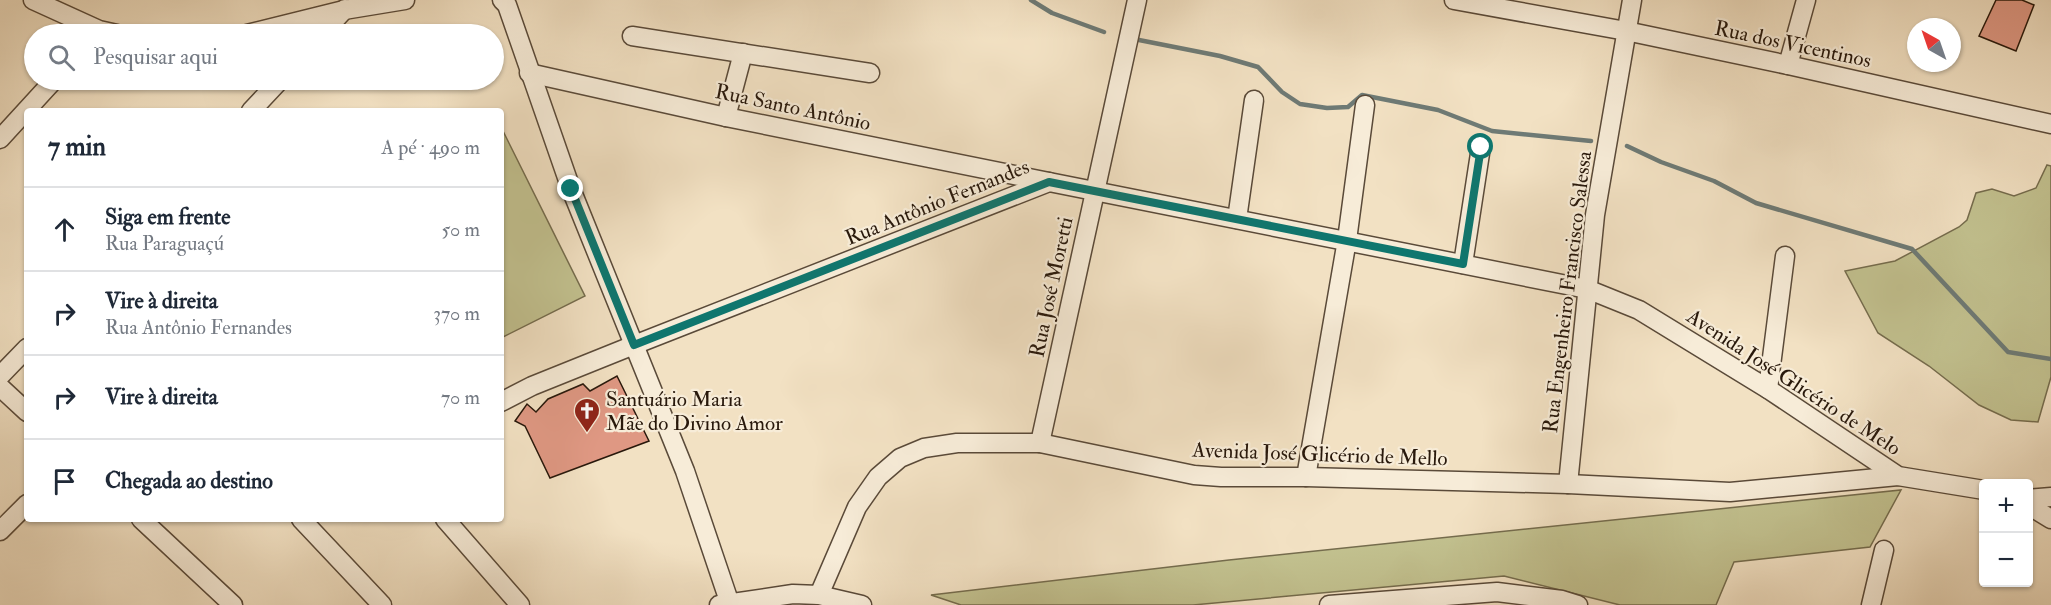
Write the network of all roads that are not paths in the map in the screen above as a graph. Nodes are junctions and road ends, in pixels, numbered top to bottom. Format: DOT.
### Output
graph roads {
  1 [pos="33,0"];
  2 [pos="405,0"];
  3 [pos="502,0"];
  4 [pos="1137,0"];
  5 [pos="1454,0"];
  6 [pos="1632,0"];
  7 [pos="1806,0"];
  8 [pos="1482,3"];
  9 [pos="349,5"];
  10 [pos="81,24"];
  11 [pos="282,24"];
  12 [pos="331,24"];
  13 [pos="1626,31"];
  14 [pos="632,36"];
  15 [pos="744,53"];
  16 [pos="1788,65"];
  17 [pos="529,73"];
  18 [pos="870,73"];
  19 [pos="45,90"];
  20 [pos="271,90"];
  21 [pos="1254,100"];
  22 [pos="1365,105"];
  23 [pos="28,108"];
  24 [pos="254,108"];
  25 [pos="24,113"];
  26 [pos="726,117"];
  27 [pos="2051,124"];
  28 [pos="0,139"];
  29 [pos="1481,147"];
  30 [pos="1049,182"];
  31 [pos="1096,190"];
  32 [pos="1237,219"];
  33 [pos="1347,240"];
  34 [pos="1785,256"];
  35 [pos="1463,264"];
  36 [pos="1587,289"];
  37 [pos="634,345"];
  38 [pos="24,351"];
  39 [pos="0,376"];
  40 [pos="0,387"];
  41 [pos="1768,389"];
  42 [pos="504,400"];
  43 [pos="24,409"];
  44 [pos="1040,443"];
  45 [pos="1898,476"];
  46 [pos="1306,477"];
  47 [pos="1568,484"];
  48 [pos="1979,489"];
  49 [pos="2051,497"];
  50 [pos="2033,499"];
  51 [pos="24,507"];
  52 [pos="2033,508"];
  53 [pos="2051,519"];
  54 [pos="144,522"];
  55 [pos="304,522"];
  56 [pos="448,522"];
  57 [pos="0,531"];
  58 [pos="1884,550"];
  59 [pos="819,595"];
  60 [pos="724,604"];
  61 [pos="232,605"];
  62 [pos="382,605"];
  63 [pos="520,605"];
  64 [pos="862,605"];
  65 [pos="1336,605"];
  66 [pos="1578,605"];
  67 [pos="1871,605"];
  1 -- 10 [label="street"];
  2 -- 9 [label="street"];
  3 -- 17 [label="street"];
  4 -- 31 [label="street, Rua José Moretti"];
  5 -- 8 [label="street, Rua dos Vicentinos"];
  6 -- 13 [label="street, Rua Engenheiro Francisco Salessa"];
  7 -- 16 [label="street"];
  8 -- 13 [label="street, Rua dos Vicentinos"];
  9 -- 11 [label="street"];
  9 -- 12 [label="street"];
  13 -- 16 [label="street, Rua dos Vicentinos"];
  13 -- 36 [label="street, Rua Engenheiro Francisco Salessa"];
  14 -- 15 [label="street"];
  15 -- 18 [label="street"];
  15 -- 26 [label="street"];
  16 -- 27 [label="street, Rua dos Vicentinos"];
  17 -- 26 [label="street, Rua Santo Antônio"];
  17 -- 37 [label="street"];
  19 -- 23 [label="street"];
  20 -- 24 [label="street"];
  21 -- 32 [label="street"];
  22 -- 33 [label="street"];
  25 -- 28 [label="street"];
  26 -- 30 [label="street, Rua Santo Antônio"];
  29 -- 35 [label="street"];
  30 -- 31 [label="street, Rua Antônio Fernandes"];
  30 -- 37 [label="street, Rua Antônio Fernandes"];
  31 -- 32 [label="street, Rua Antônio Fernandes"];
  31 -- 44 [label="street, Rua José Moretti"];
  32 -- 33 [label="street, Rua Antônio Fernandes"];
  33 -- 35 [label="street, Rua Antônio Fernandes"];
  33 -- 46 [label="street"];
  34 -- 41 [label="street"];
  35 -- 36 [label="street, Rua Antônio Fernandes"];
  36 -- 41 [label="street, Avenida José Glicério de Melo"];
  36 -- 47 [label="street, Rua Engenheiro Francisco Salessa"];
  37 -- 42 [label="street, Rua Antônio Fernandes"];
  37 -- 60 [label="street"];
  38 -- 39 [label="street"];
  40 -- 43 [label="street"];
  41 -- 45 [label="street, Avenida José Glicério de Melo"];
  44 -- 46 [label="street, Avenida José Glicério de Mello"];
  44 -- 59 [label="street, Avenida José Glicério de Mello"];
  45 -- 47 [label="street, Avenida José Glicério de Mello"];
  45 -- 48 [label="street, Avenida José Glicério de Melo"];
  46 -- 47 [label="street, Avenida José Glicério de Mello"];
  49 -- 50 [label="street"];
  51 -- 57 [label="street"];
  52 -- 53 [label="street"];
  54 -- 61 [label="street"];
  55 -- 62 [label="street"];
  56 -- 63 [label="street"];
  58 -- 67 [label="street"];
  59 -- 60 [label="street"];
  59 -- 64 [label="street"];
  65 -- 66 [label="street"];
}
